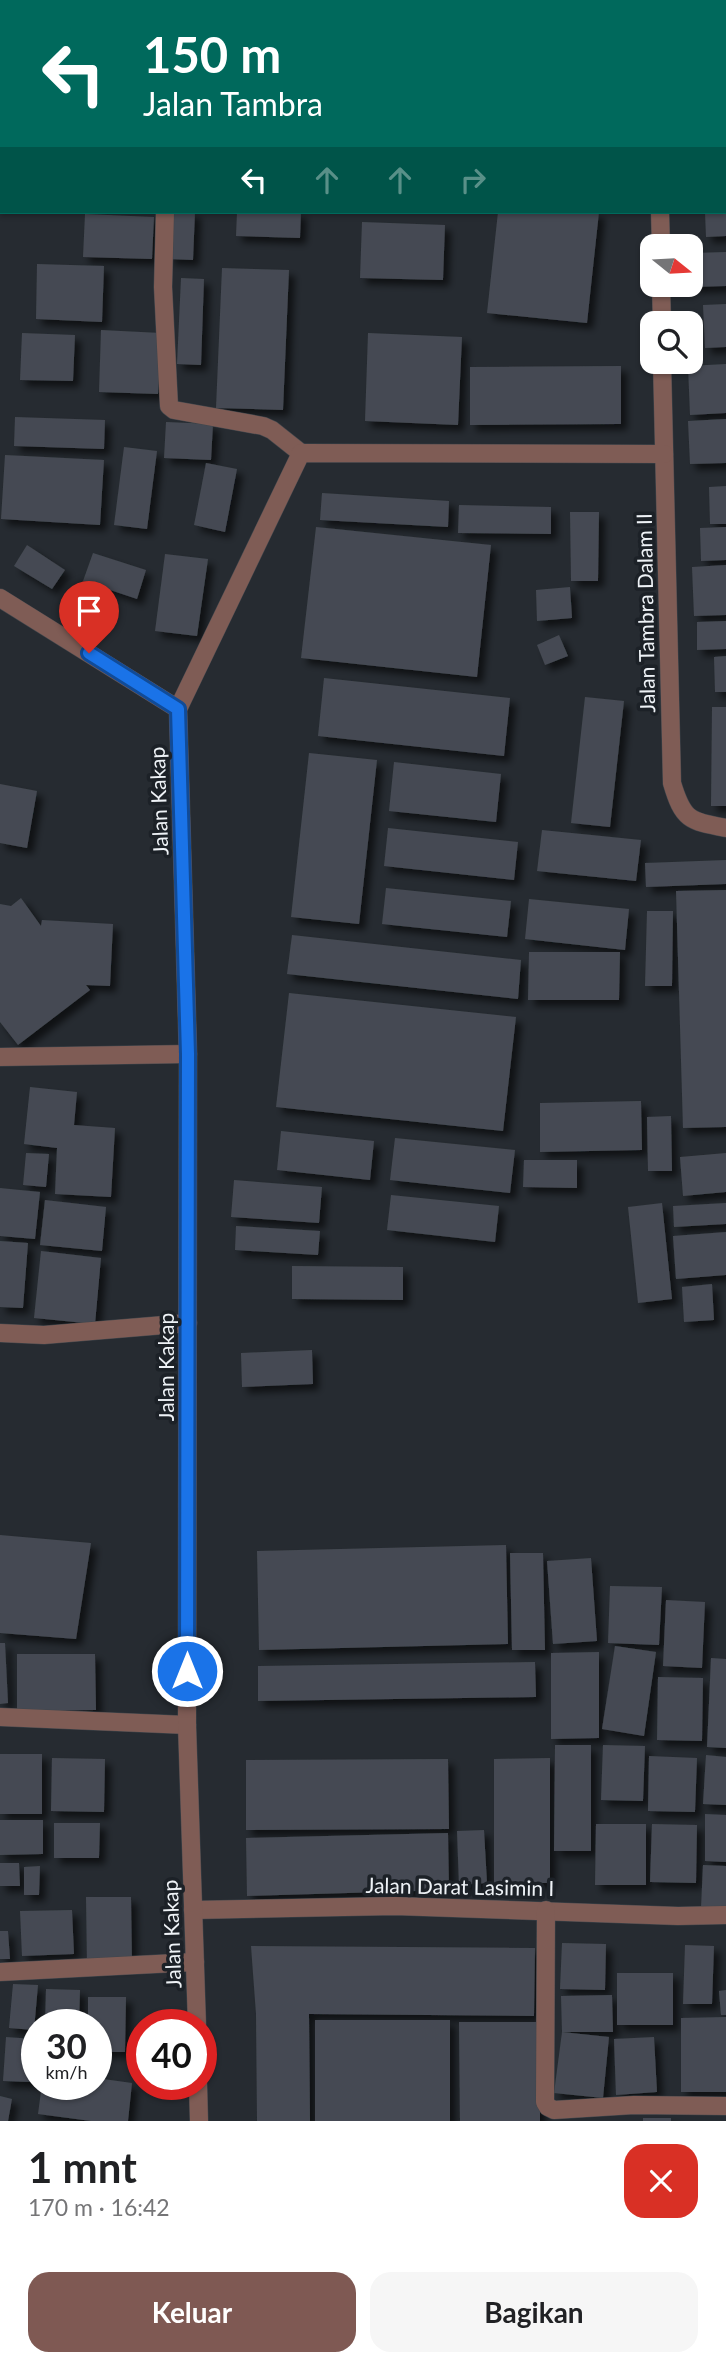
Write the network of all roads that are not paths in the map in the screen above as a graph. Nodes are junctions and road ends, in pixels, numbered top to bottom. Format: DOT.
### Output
graph roads {
  1 [pos="165,214"];
  2 [pos="660,214"];
  3 [pos="661,234"];
  4 [pos="662,374"];
  5 [pos="301,453"];
  6 [pos="664,454"];
  7 [pos="0,597"];
  8 [pos="178,709"];
  9 [pos="726,828"];
  10 [pos="188,1054"];
  11 [pos="0,1057"];
  12 [pos="188,1323"];
  13 [pos="0,1333"];
  14 [pos="0,1717"];
  15 [pos="187,1725"];
  16 [pos="193,1910"];
  17 [pos="546,1910"];
  18 [pos="726,1914"];
  19 [pos="195,1962"];
  20 [pos="0,1972"];
  21 [pos="196,2009"];
  22 [pos="198,2100"];
  23 [pos="726,2106"];
  24 [pos="199,2121"];
  1 -- 5 [label="street"];
  2 -- 3 [label="street"];
  4 -- 6 [label="street, Jalan Tambra Dalam II"];
  5 -- 6 [label="street"];
  5 -- 8 [label="street"];
  6 -- 9 [label="street, Jalan Tambra Dalam II"];
  7 -- 8 [label="street"];
  8 -- 10 [label="street, Jalan Kakap"];
  10 -- 11 [label="street"];
  10 -- 12 [label="street, Jalan Kakap"];
  12 -- 13 [label="street"];
  12 -- 15 [label="street, Jalan Kakap"];
  14 -- 15 [label="street"];
  15 -- 16 [label="street, Jalan Kakap"];
  16 -- 17 [label="street, Jalan Darat Lasimin I"];
  16 -- 19 [label="street, Jalan Kakap"];
  17 -- 18 [label="street, Jalan Darat Lasimin I"];
  17 -- 23 [label="street"];
  19 -- 20 [label="street"];
  19 -- 21 [label="street, Jalan Kakap"];
  22 -- 24 [label="street"];
}
